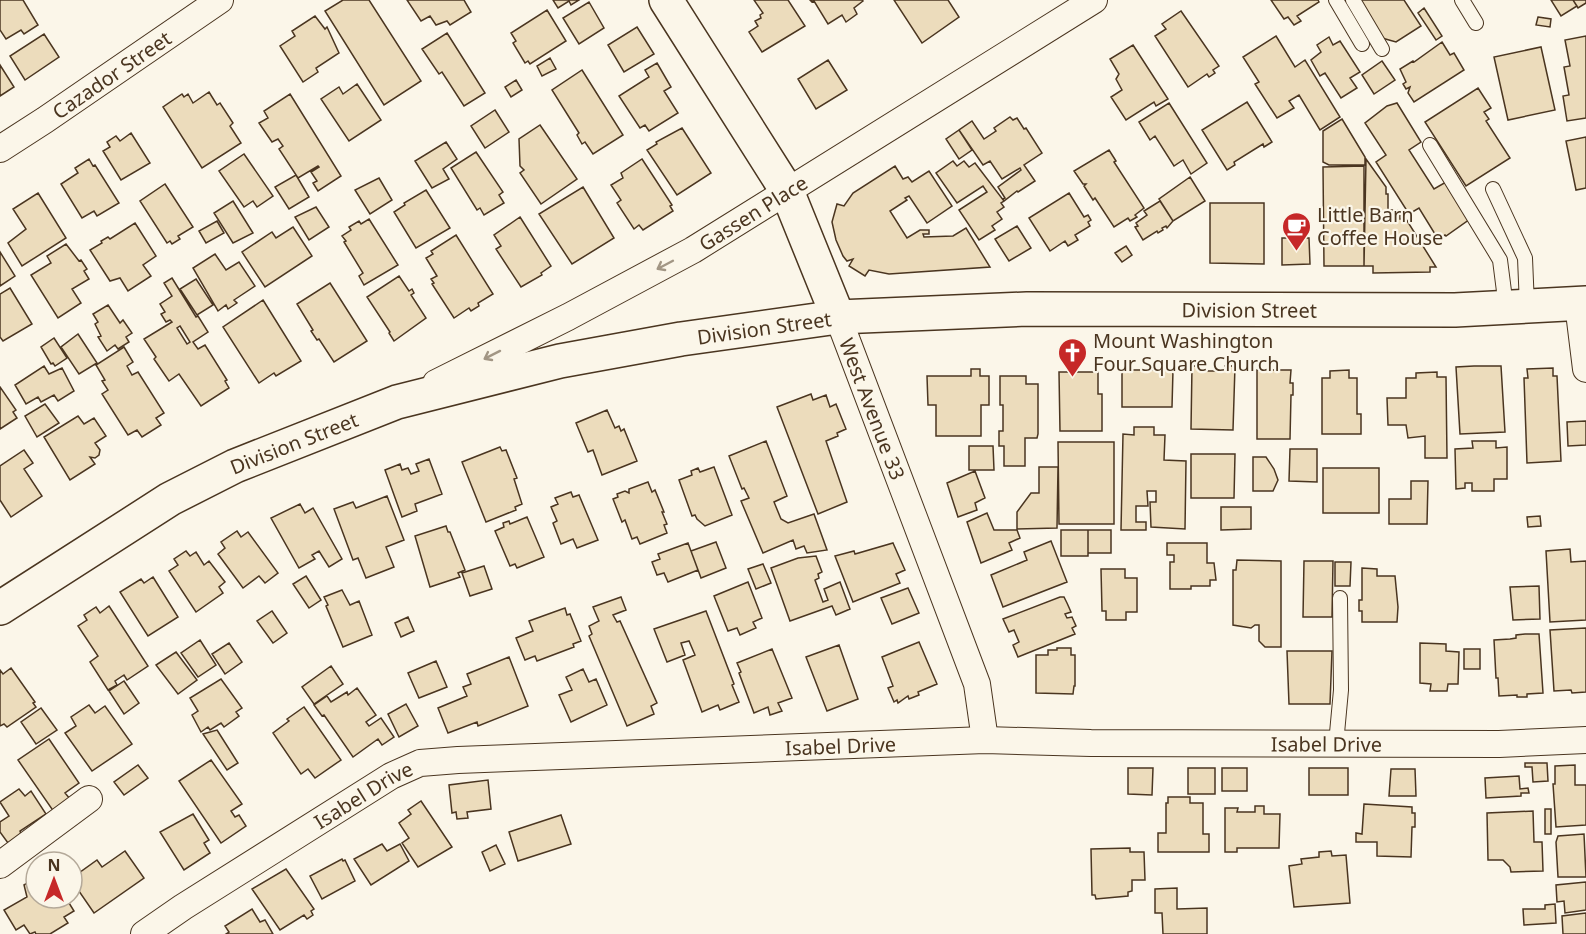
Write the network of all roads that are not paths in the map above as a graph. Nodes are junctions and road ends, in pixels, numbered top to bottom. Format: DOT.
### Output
graph roads {
  1 [pos="220,0"];
  2 [pos="666,0"];
  3 [pos="1094,0"];
  4 [pos="1336,0"];
  5 [pos="1353,0"];
  6 [pos="1462,0"];
  7 [pos="1476,23"];
  8 [pos="1362,44"];
  9 [pos="1382,49"];
  10 [pos="1430,145"];
  11 [pos="0,149"];
  12 [pos="1493,189"];
  13 [pos="787,191"];
  14 [pos="1582,304"];
  15 [pos="1517,307"];
  16 [pos="838,317"];
  17 [pos="1586,369"];
  18 [pos="397,402"];
  19 [pos="1340,598"];
  20 [pos="0,608"];
  21 [pos="985,740"];
  22 [pos="1586,740"];
  23 [pos="1336,744"];
  24 [pos="89,799"];
  25 [pos="0,865"];
  26 [pos="144,934"];
  1 -- 11 [label="street, Cazador Street"];
  2 -- 13 [label="street, West Avenue 33"];
  3 -- 13 [label="street, Gassen Place"];
  4 -- 8 [label="lane"];
  5 -- 9 [label="lane"];
  6 -- 7 [label="lane"];
  10 -- 15 [label="lane"];
  12 -- 15 [label="lane"];
  13 -- 16 [label="street, West Avenue 33"];
  13 -- 18 [label="street, Gassen Place, one-way"];
  14 -- 15 [label="street, Division Street"];
  14 -- 17 [label="street"];
  15 -- 16 [label="street, Division Street"];
  16 -- 18 [label="street, Division Street"];
  16 -- 21 [label="street, West Avenue 33"];
  18 -- 20 [label="street, Division Street"];
  19 -- 23 [label="lane"];
  21 -- 23 [label="street, Isabel Drive"];
  21 -- 26 [label="street, Isabel Drive"];
  22 -- 23 [label="street, Isabel Drive"];
  24 -- 25 [label="street"];
}
